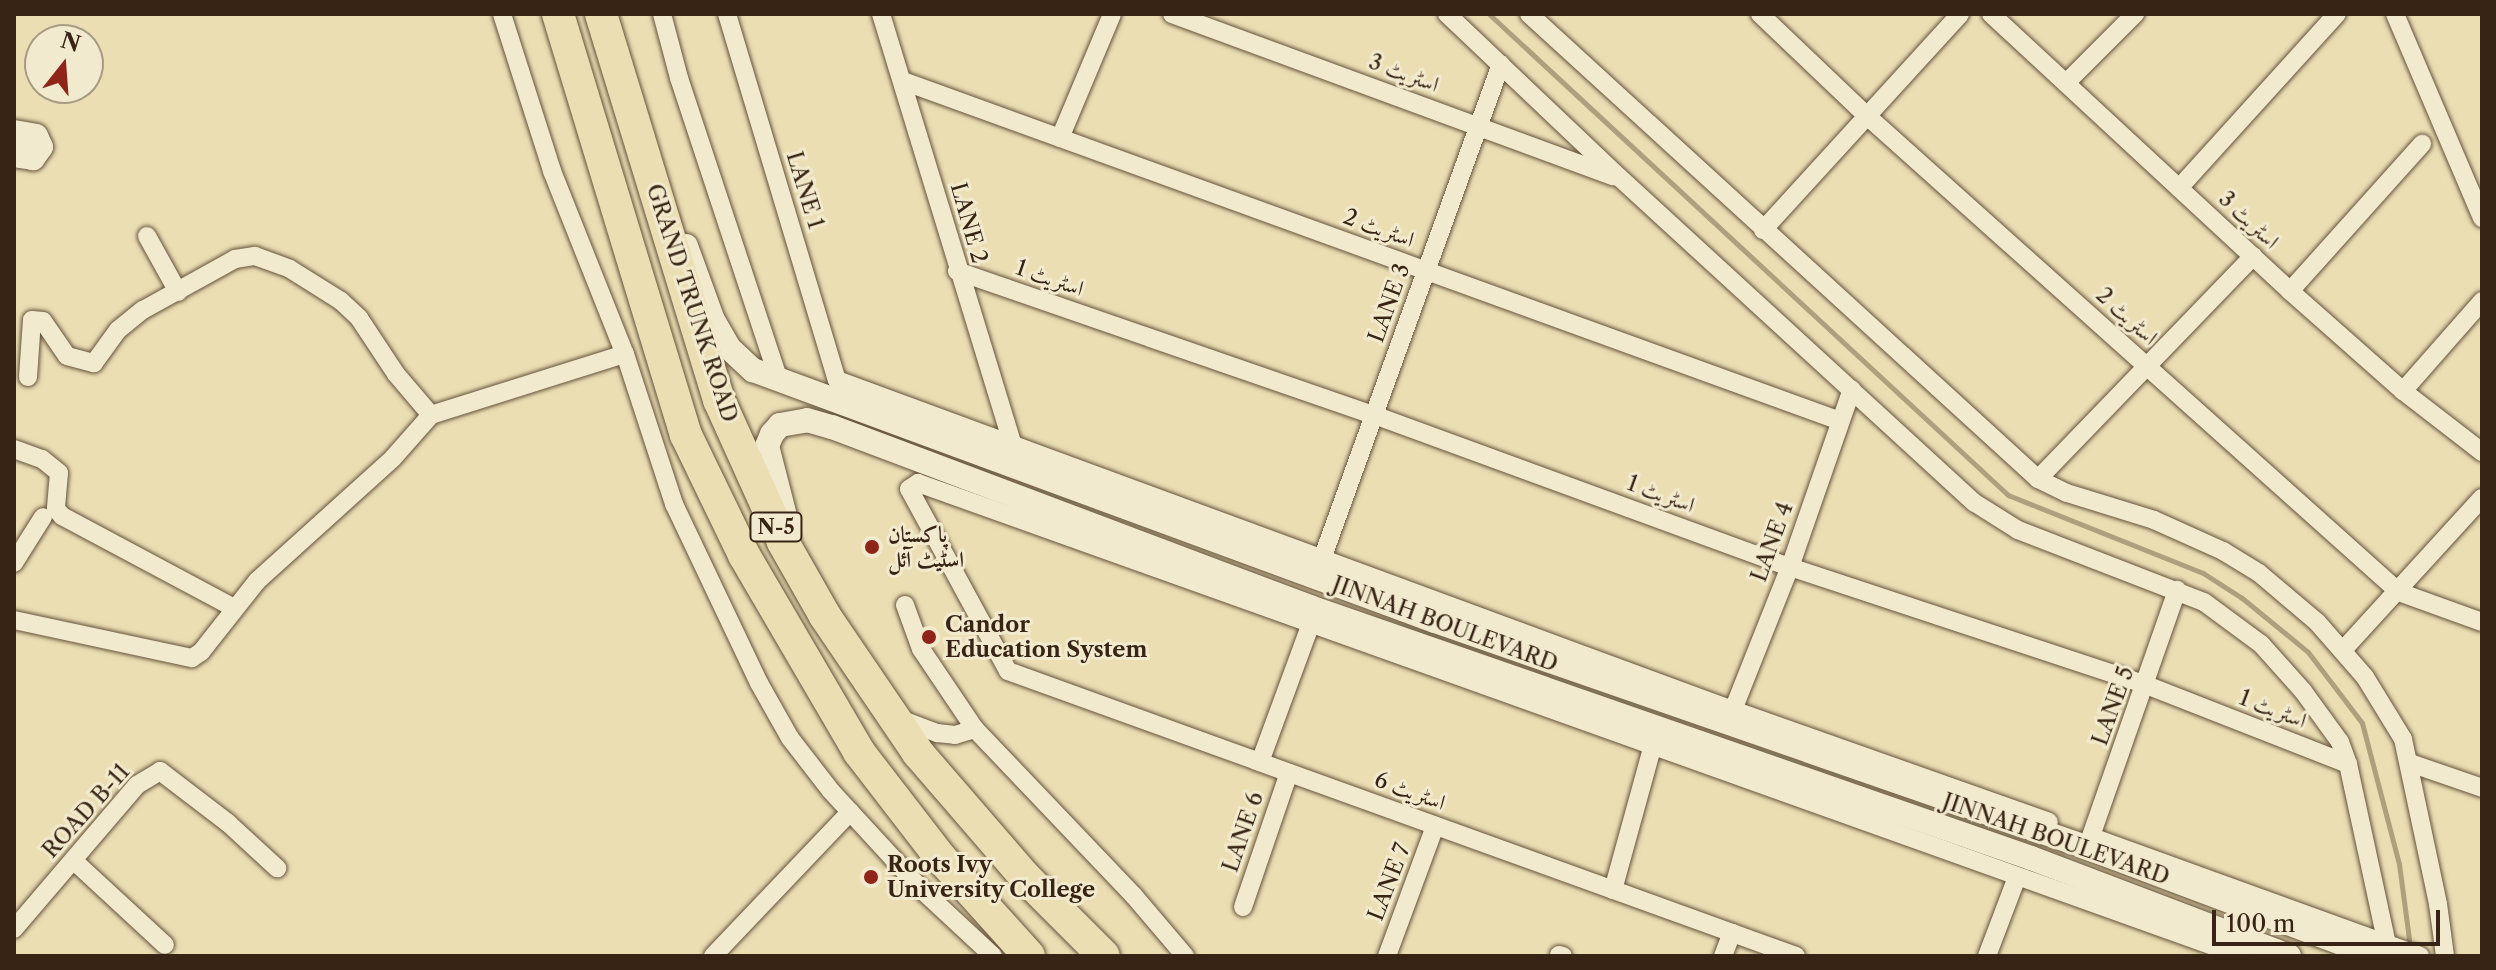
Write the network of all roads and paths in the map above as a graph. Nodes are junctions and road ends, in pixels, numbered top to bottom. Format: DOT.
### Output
graph roads {
  1 [pos="502,14"];
  2 [pos="558,14"];
  3 [pos="601,14"];
  4 [pos="662,14"];
  5 [pos="727,14"];
  6 [pos="881,14"];
  7 [pos="1112,14"];
  8 [pos="1172,14"];
  9 [pos="1447,14"];
  10 [pos="1529,14"];
  11 [pos="1760,14"];
  12 [pos="1960,14"];
  13 [pos="1991,14"];
  14 [pos="2135,14"];
  15 [pos="2337,14"];
  16 [pos="2395,14"];
  17 [pos="1501,64"];
  18 [pos="903,81"];
  19 [pos="2066,83"];
  20 [pos="1866,115"];
  21 [pos="1478,126"];
  22 [pos="14,132"];
  23 [pos="1060,138"];
  24 [pos="2422,144"];
  25 [pos="642,149"];
  26 [pos="14,155"];
  27 [pos="1620,178"];
  28 [pos="2179,188"];
  29 [pos="2482,218"];
  30 [pos="1763,230"];
  31 [pos="147,236"];
  32 [pos="2253,256"];
  33 [pos="957,271"];
  34 [pos="1426,271"];
  35 [pos="2290,291"];
  36 [pos="178,292"];
  37 [pos="2482,301"];
  38 [pos="625,354"];
  39 [pos="2147,367"];
  40 [pos="28,377"];
  41 [pos="779,381"];
  42 [pos="1852,389"];
  43 [pos="2403,391"];
  44 [pos="431,415"];
  45 [pos="1374,415"];
  46 [pos="1840,421"];
  47 [pos="912,428"];
  48 [pos="1013,445"];
  49 [pos="14,449"];
  50 [pos="2482,452"];
  51 [pos="918,458"];
  52 [pos="2038,479"];
  53 [pos="2482,498"];
  54 [pos="43,517"];
  55 [pos="1220,532"];
  56 [pos="1322,559"];
  57 [pos="14,563"];
  58 [pos="1790,567"];
  59 [pos="1206,578"];
  60 [pos="2177,590"];
  61 [pos="2399,592"];
  62 [pos="905,605"];
  63 [pos="234,608"];
  64 [pos="825,616"];
  65 [pos="14,620"];
  66 [pos="1435,621"];
  67 [pos="2482,622"];
  68 [pos="1310,626"];
  69 [pos="1426,648"];
  70 [pos="2343,650"];
  71 [pos="2146,685"];
  72 [pos="1733,710"];
  73 [pos="891,715"];
  74 [pos="975,729"];
  75 [pos="1653,745"];
  76 [pos="1260,762"];
  77 [pos="2410,763"];
  78 [pos="2348,764"];
  79 [pos="1289,773"];
  80 [pos="1926,786"];
  81 [pos="2482,788"];
  82 [pos="850,812"];
  83 [pos="1435,826"];
  84 [pos="1912,828"];
  85 [pos="2091,836"];
  86 [pos="73,860"];
  87 [pos="277,868"];
  88 [pos="2017,877"];
  89 [pos="1026,878"];
  90 [pos="1613,890"];
  91 [pos="1243,907"];
  92 [pos="14,929"];
  93 [pos="1732,933"];
  94 [pos="165,945"];
  95 [pos="2384,952"];
  96 [pos="1026,955"];
  97 [pos="713,956"];
  98 [pos="993,956"];
  99 [pos="1074,956"];
  100 [pos="1104,956"];
  101 [pos="1185,956"];
  102 [pos="1387,956"];
  103 [pos="1723,956"];
  104 [pos="1796,956"];
  105 [pos="1987,956"];
  106 [pos="2241,956"];
  107 [pos="2289,956"];
  108 [pos="2420,956"];
  109 [pos="2445,956"];
  1 -- 38 [label="street"];
  2 -- 96 [label="highway, GRAND TRUNK ROAD / N-5"];
  3 -- 25 [label="highway, GRAND TRUNK ROAD / N-5"];
  4 -- 41 [label="street"];
  5 -- 48 [label="street, LANE 1"];
  6 -- 18 [label="street, LANE 2"];
  7 -- 23 [label="street"];
  8 -- 21 [label="street, اسٹریٹ 3"];
  9 -- 17 [label="street"];
  10 -- 30 [label="street"];
  11 -- 20 [label="street, اسٹریٹ 2"];
  12 -- 20 [label="street"];
  13 -- 19 [label="street, اسٹریٹ 3"];
  14 -- 19 [label="street"];
  15 -- 28 [label="street"];
  16 -- 29 [label="street"];
  17 -- 21 [label="street, LANE 3"];
  17 -- 27 [label="street"];
  18 -- 23 [label="street, اسٹریٹ 2"];
  18 -- 33 [label="street, LANE 2"];
  19 -- 28 [label="street, اسٹریٹ 3"];
  20 -- 30 [label="street"];
  20 -- 39 [label="street, اسٹریٹ 2"];
  21 -- 27 [label="street, اسٹریٹ 3"];
  21 -- 34 [label="street, LANE 3"];
  22 -- 26 [label="street"];
  23 -- 34 [label="street, اسٹریٹ 2"];
  24 -- 35 [label="street"];
  25 -- 41 [label="street, JINNAH BOULEVARD"];
  25 -- 64 [label="highway, GRAND TRUNK ROAD / N-5"];
  27 -- 42 [label="street"];
  28 -- 32 [label="street, اسٹریٹ 3"];
  30 -- 52 [label="street"];
  31 -- 36 [label="street"];
  32 -- 35 [label="street, اسٹریٹ 3"];
  32 -- 39 [label="street"];
  33 -- 45 [label="street, اسٹریٹ 1"];
  33 -- 48 [label="street, LANE 2"];
  34 -- 45 [label="street, LANE 3"];
  34 -- 46 [label="street, اسٹریٹ 2"];
  35 -- 43 [label="street, اسٹریٹ 3"];
  36 -- 40 [label="street"];
  36 -- 44 [label="street"];
  37 -- 43 [label="street"];
  38 -- 44 [label="street"];
  38 -- 82 [label="street"];
  39 -- 52 [label="street"];
  39 -- 61 [label="street, اسٹریٹ 2"];
  41 -- 47 [label="street, JINNAH BOULEVARD"];
  42 -- 46 [label="street, LANE 4"];
  42 -- 60 [label="street"];
  43 -- 50 [label="street, اسٹریٹ 3"];
  44 -- 63 [label="street"];
  45 -- 56 [label="street, LANE 3"];
  45 -- 58 [label="street, اسٹریٹ 1"];
  46 -- 58 [label="street, LANE 4"];
  47 -- 51 [label="street"];
  47 -- 55 [label="street, JINNAH BOULEVARD"];
  48 -- 55 [label="street"];
  49 -- 63 [label="street"];
  51 -- 59 [label="street, JINNAH BOULEVARD"];
  51 -- 64 [label="street, JINNAH BOULEVARD"];
  52 -- 70 [label="street"];
  53 -- 61 [label="street"];
  54 -- 57 [label="street"];
  55 -- 56 [label="street"];
  55 -- 66 [label="street, JINNAH BOULEVARD"];
  56 -- 72 [label="street"];
  58 -- 71 [label="street, اسٹریٹ 1"];
  58 -- 72 [label="street, LANE 4"];
  59 -- 68 [label="street"];
  59 -- 69 [label="street, JINNAH BOULEVARD"];
  59 -- 76 [label="street, اسٹریٹ 6"];
  60 -- 71 [label="street, LANE 5"];
  60 -- 78 [label="street"];
  61 -- 67 [label="street, اسٹریٹ 2"];
  61 -- 70 [label="street"];
  62 -- 74 [label="street"];
  63 -- 65 [label="street"];
  64 -- 73 [label="highway, GRAND TRUNK ROAD / N-5"];
  66 -- 69 [label="street"];
  66 -- 80 [label="street, JINNAH BOULEVARD"];
  68 -- 75 [label="street"];
  68 -- 76 [label="street"];
  69 -- 84 [label="street, JINNAH BOULEVARD"];
  70 -- 77 [label="street"];
  71 -- 78 [label="street, اسٹریٹ 1"];
  71 -- 85 [label="street, LANE 5"];
  72 -- 80 [label="street"];
  73 -- 74 [label="street"];
  73 -- 89 [label="highway, GRAND TRUNK ROAD / N-5"];
  74 -- 101 [label="street"];
  75 -- 84 [label="street"];
  75 -- 90 [label="street"];
  76 -- 79 [label="street, اسٹریٹ 6"];
  77 -- 81 [label="street"];
  77 -- 109 [label="street"];
  78 -- 95 [label="street"];
  79 -- 83 [label="street, اسٹریٹ 6"];
  79 -- 91 [label="street, LANE 6"];
  80 -- 85 [label="street"];
  80 -- 95 [label="street, JINNAH BOULEVARD"];
  82 -- 97 [label="street"];
  82 -- 98 [label="street"];
  83 -- 90 [label="street, اسٹریٹ 6"];
  83 -- 102 [label="street, LANE 7"];
  84 -- 88 [label="street"];
  84 -- 107 [label="street, JINNAH BOULEVARD"];
  85 -- 95 [label="street"];
  86 -- 87 [label="street, ROAD B-11"];
  86 -- 92 [label="street, ROAD B-11"];
  86 -- 94 [label="street"];
  88 -- 105 [label="street"];
  88 -- 106 [label="street"];
  89 -- 99 [label="highway"];
  89 -- 100 [label="highway, GRAND TRUNK ROAD / N-5"];
  90 -- 93 [label="street, اسٹریٹ 6"];
  93 -- 103 [label="street"];
  93 -- 104 [label="street, اسٹریٹ 6"];
  95 -- 108 [label="street"];
}
